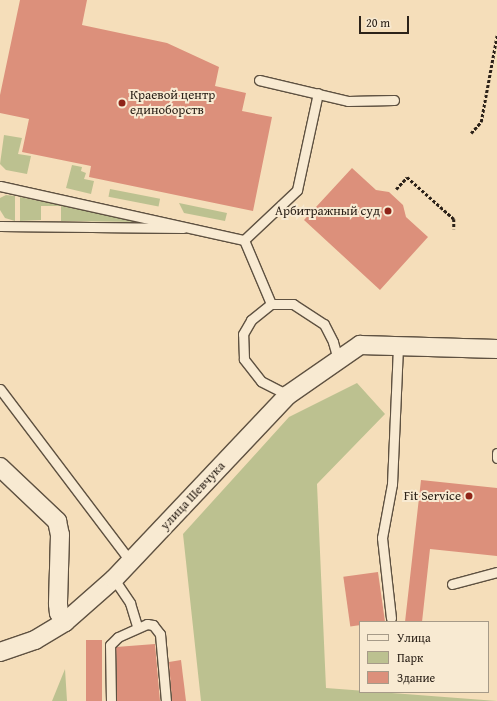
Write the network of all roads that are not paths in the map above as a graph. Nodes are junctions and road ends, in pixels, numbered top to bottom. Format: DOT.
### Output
graph roads {
  1 [pos="259,80"];
  2 [pos="318,93"];
  3 [pos="394,100"];
  4 [pos="0,186"];
  5 [pos="0,226"];
  6 [pos="192,227"];
  7 [pos="244,240"];
  8 [pos="271,304"];
  9 [pos="398,347"];
  10 [pos="497,349"];
  11 [pos="338,360"];
  12 [pos="0,389"];
  13 [pos="288,395"];
  14 [pos="497,453"];
  15 [pos="497,458"];
  16 [pos="0,467"];
  17 [pos="131,562"];
  18 [pos="497,572"];
  19 [pos="114,579"];
  20 [pos="452,584"];
  21 [pos="391,618"];
  22 [pos="65,622"];
  23 [pos="137,626"];
  24 [pos="0,652"];
  25 [pos="111,701"];
  26 [pos="166,701"];
  1 -- 2 [label="lane"];
  2 -- 3 [label="lane"];
  2 -- 7 [label="lane"];
  4 -- 6 [label="lane"];
  5 -- 6 [label="lane"];
  6 -- 7 [label="lane"];
  7 -- 8 [label="lane"];
  8 -- 11 [label="lane"];
  8 -- 13 [label="lane"];
  9 -- 10 [label="street, улица Шевчука"];
  9 -- 11 [label="street, улица Шевчука"];
  9 -- 21 [label="lane"];
  11 -- 13 [label="street, улица Шевчука"];
  12 -- 17 [label="lane"];
  13 -- 17 [label="street, улица Шевчука"];
  14 -- 15 [label="lane"];
  16 -- 22 [label="street"];
  17 -- 19 [label="street, улица Шевчука"];
  18 -- 20 [label="lane"];
  19 -- 22 [label="street, улица Шевчука"];
  19 -- 23 [label="lane"];
  22 -- 24 [label="street, улица Шевчука"];
  23 -- 25 [label="lane"];
  23 -- 26 [label="lane"];
}
